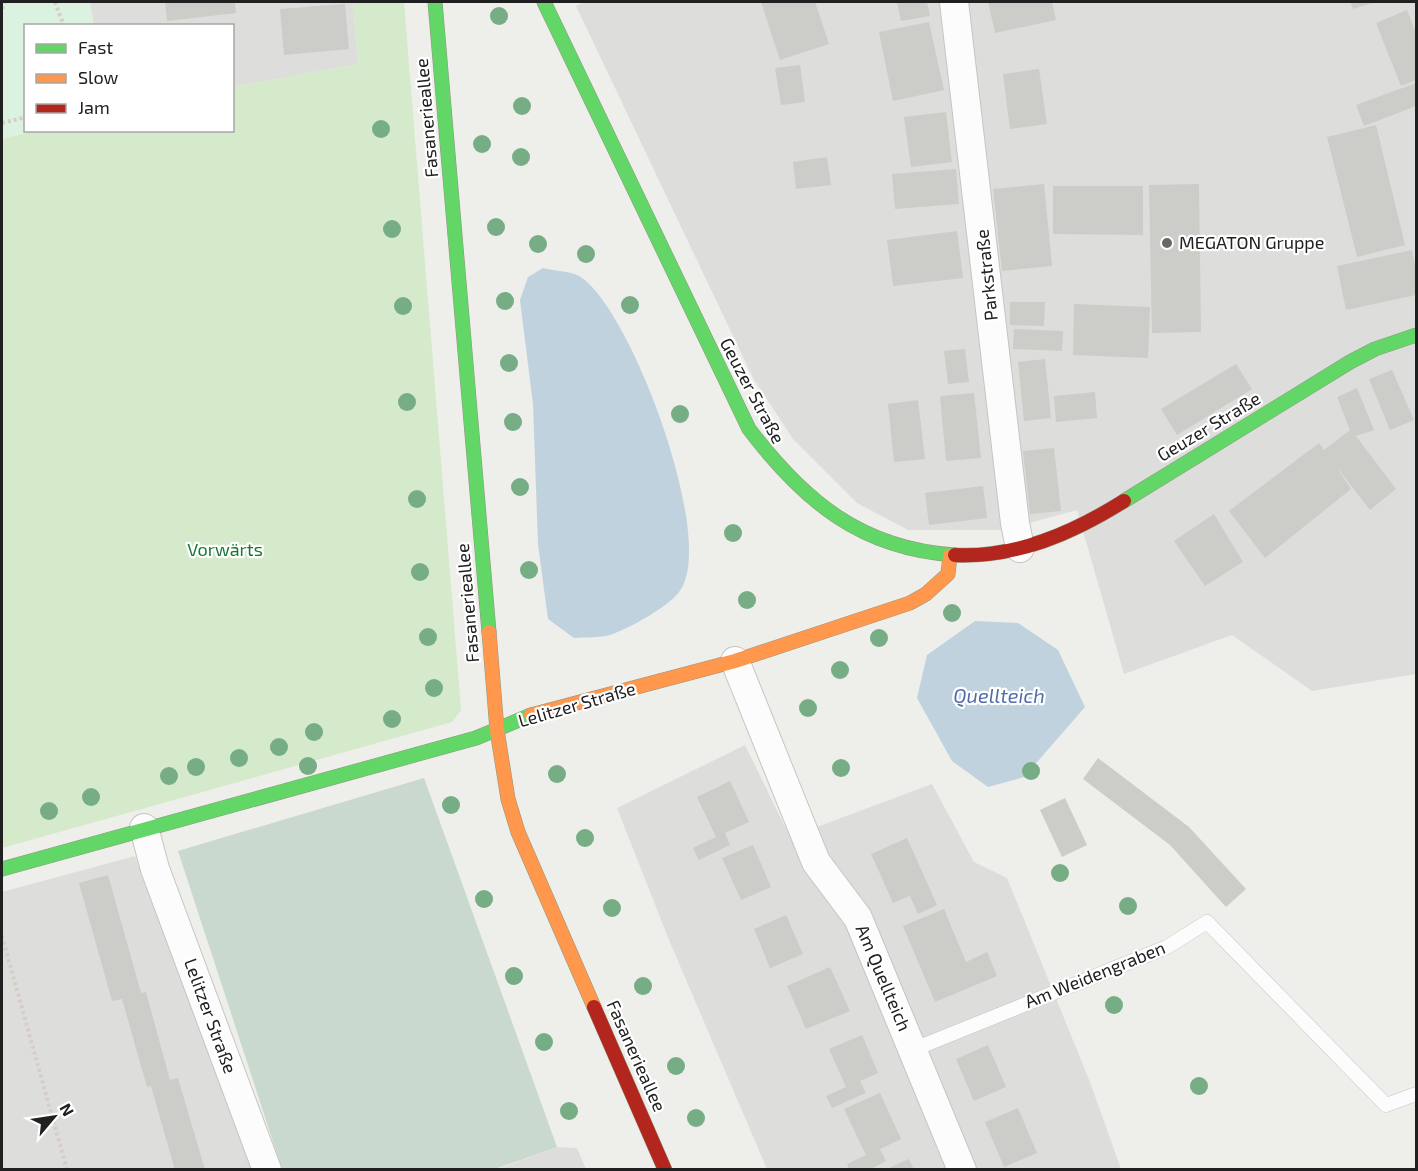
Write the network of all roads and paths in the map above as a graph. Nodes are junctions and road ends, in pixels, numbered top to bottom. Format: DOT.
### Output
graph roads {
  1 [pos="5,2"];
  2 [pos="55,2"];
  3 [pos="435,2"];
  4 [pos="544,2"];
  5 [pos="954,2"];
  6 [pos="2,9"];
  7 [pos="63,24"];
  8 [pos="24,118"];
  9 [pos="2,123"];
  10 [pos="1416,334"];
  11 [pos="1020,548"];
  12 [pos="950,555"];
  13 [pos="735,661"];
  14 [pos="497,730"];
  15 [pos="144,828"];
  16 [pos="2,869"];
  17 [pos="2,936"];
  18 [pos="912,1050"];
  19 [pos="1416,1094"];
  20 [pos="67,1170"];
  21 [pos="267,1170"];
  22 [pos="665,1170"];
  23 [pos="962,1170"];
  1 -- 6 [label="path"];
  2 -- 7 [label="path"];
  3 -- 14 [label="street, Fasanerieallee"];
  4 -- 12 [label="street, Geuzer Straße"];
  5 -- 11 [label="street, Parkstraße"];
  8 -- 9 [label="path"];
  10 -- 11 [label="street, Geuzer Straße"];
  11 -- 12 [label="street, Geuzer Straße"];
  12 -- 13 [label="street, Lelitzer Straße"];
  13 -- 14 [label="street, Lelitzer Straße"];
  13 -- 18 [label="street, Am Quellteich"];
  14 -- 15 [label="street, Lelitzer Straße"];
  14 -- 22 [label="street, Fasanerieallee"];
  15 -- 16 [label="street, Lelitzer Straße"];
  15 -- 21 [label="street, Lelitzer Straße"];
  17 -- 20 [label="path"];
  18 -- 19 [label="lane, Am Weidengraben"];
  18 -- 23 [label="street, Am Quellteich"];
}
